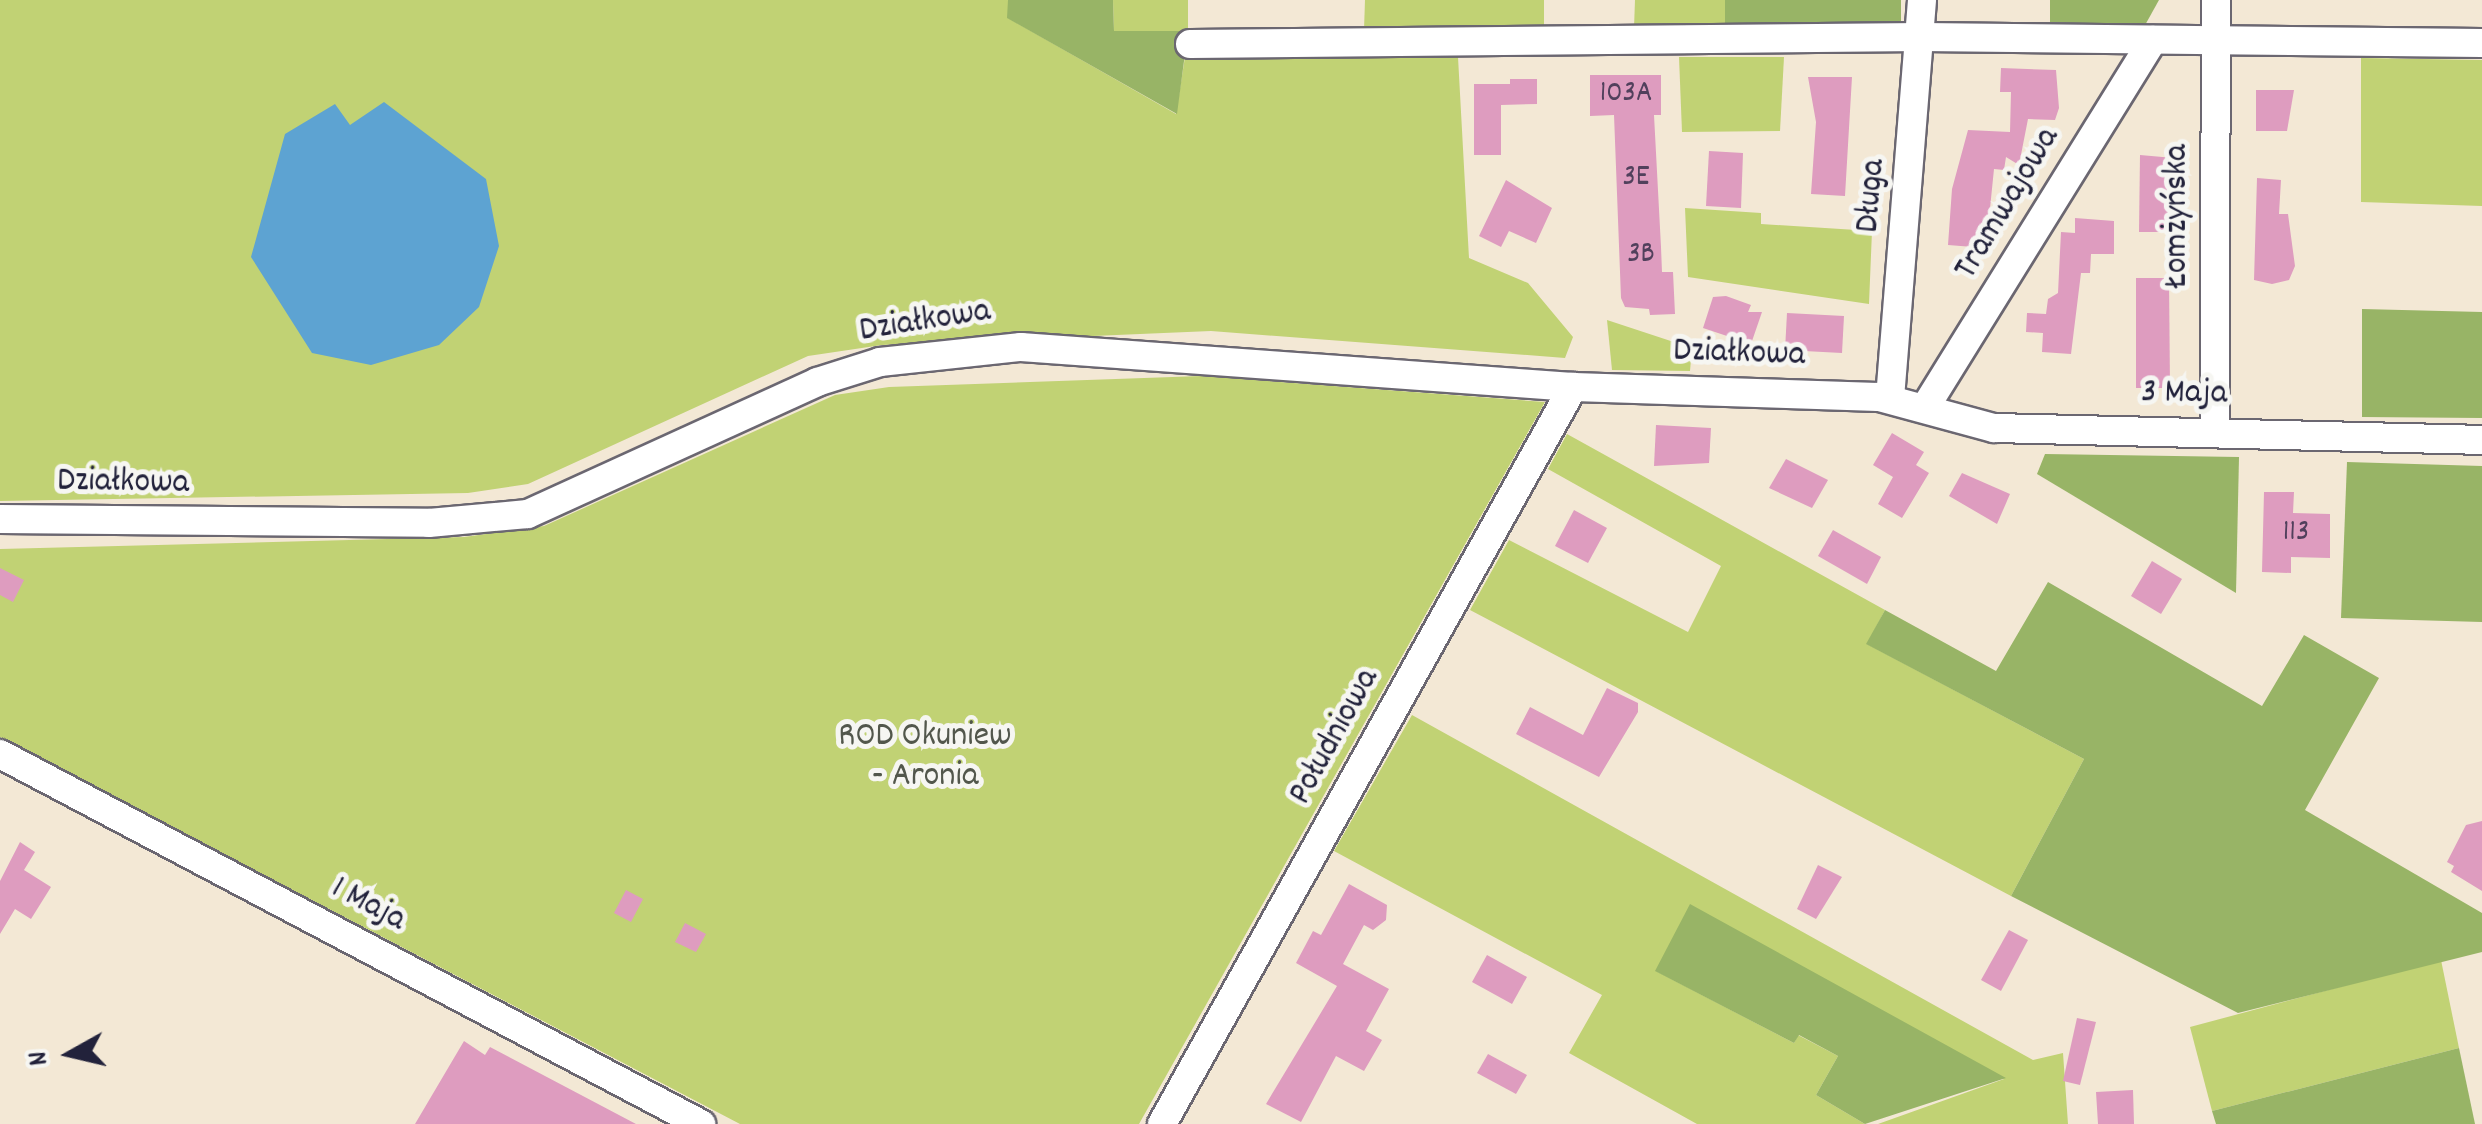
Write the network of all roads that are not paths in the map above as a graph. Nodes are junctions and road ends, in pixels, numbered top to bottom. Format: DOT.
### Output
graph roads {
  1 [pos="1922,0"];
  2 [pos="2216,0"];
  3 [pos="1922,38"];
  4 [pos="2153,40"];
  5 [pos="2216,40"];
  6 [pos="2482,43"];
  7 [pos="1190,44"];
  8 [pos="1574,386"];
  9 [pos="1890,398"];
  10 [pos="1926,406"];
  11 [pos="2216,431"];
  12 [pos="2482,440"];
  13 [pos="0,519"];
  14 [pos="0,754"];
  15 [pos="702,1124"];
  16 [pos="1162,1124"];
  1 -- 3 [label="street, Długa"];
  2 -- 5 [label="street, Łomżyńska"];
  3 -- 4 [label="street"];
  3 -- 7 [label="street"];
  3 -- 9 [label="street, Długa"];
  4 -- 5 [label="street"];
  4 -- 10 [label="street, Tramwajowa"];
  5 -- 6 [label="street"];
  5 -- 11 [label="street, Łomżyńska"];
  8 -- 9 [label="street, Działkowa"];
  8 -- 13 [label="street, Działkowa"];
  8 -- 16 [label="street, Południowa"];
  9 -- 10 [label="street, 3 Maja"];
  10 -- 11 [label="street, 3 Maja"];
  11 -- 12 [label="street, 3 Maja"];
  14 -- 15 [label="street, 1 Maja"];
}
